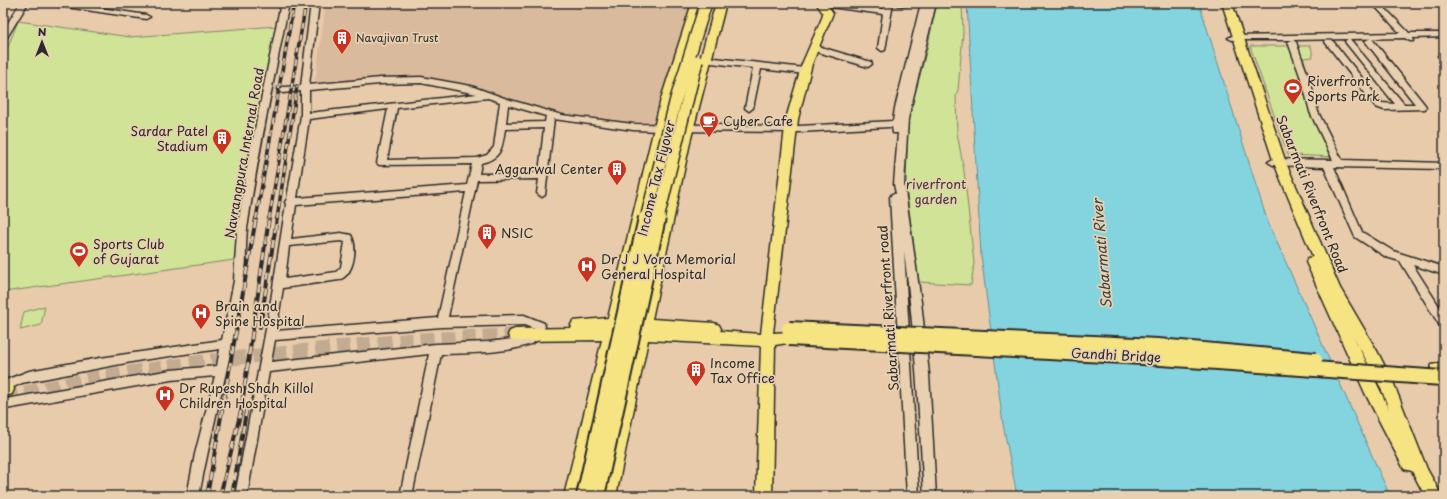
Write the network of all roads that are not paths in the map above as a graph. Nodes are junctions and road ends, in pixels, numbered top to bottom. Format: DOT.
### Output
graph roads {
  1 [pos="15,3"];
  2 [pos="24,3"];
  3 [pos="53,3"];
  4 [pos="285,3"];
  5 [pos="315,3"];
  6 [pos="697,3"];
  7 [pos="706,3"];
  8 [pos="713,3"];
  9 [pos="721,3"];
  10 [pos="889,3"];
  11 [pos="897,3"];
  12 [pos="909,3"];
  13 [pos="924,3"];
  14 [pos="932,3"];
  15 [pos="1220,3"];
  16 [pos="1227,3"];
  17 [pos="1376,3"];
  18 [pos="822,4"];
  19 [pos="851,5"];
  20 [pos="887,12"];
  21 [pos="146,17"];
  22 [pos="3,21"];
  23 [pos="4,34"];
  24 [pos="1444,35"];
  25 [pos="1409,38"];
  26 [pos="1444,40"];
  27 [pos="1236,41"];
  28 [pos="1349,41"];
  29 [pos="1369,41"];
  30 [pos="1292,42"];
  31 [pos="1329,42"];
  32 [pos="814,48"];
  33 [pos="882,48"];
  34 [pos="1444,54"];
  35 [pos="1444,58"];
  36 [pos="706,60"];
  37 [pos="868,64"];
  38 [pos="757,66"];
  39 [pos="805,71"];
  40 [pos="305,87"];
  41 [pos="275,90"];
  42 [pos="486,95"];
  43 [pos="504,102"];
  44 [pos="393,106"];
  45 [pos="749,108"];
  46 [pos="1402,108"];
  47 [pos="550,115"];
  48 [pos="304,116"];
  49 [pos="900,121"];
  50 [pos="549,125"];
  51 [pos="500,126"];
  52 [pos="660,128"];
  53 [pos="687,128"];
  54 [pos="790,128"];
  55 [pos="477,161"];
  56 [pos="1276,162"];
  57 [pos="1328,164"];
  58 [pos="1339,164"];
  59 [pos="1444,166"];
  60 [pos="544,176"];
  61 [pos="473,177"];
  62 [pos="471,188"];
  63 [pos="542,193"];
  64 [pos="290,202"];
  65 [pos="285,243"];
  66 [pos="1403,258"];
  67 [pos="1444,271"];
  68 [pos="278,284"];
  69 [pos="617,308"];
  70 [pos="648,308"];
  71 [pos="442,322"];
  72 [pos="1444,323"];
  73 [pos="574,329"];
  74 [pos="637,329"];
  75 [pos="539,330"];
  76 [pos="515,331"];
  77 [pos="682,331"];
  78 [pos="611,334"];
  79 [pos="268,336"];
  80 [pos="768,336"];
  81 [pos="227,344"];
  82 [pos="436,349"];
  83 [pos="640,350"];
  84 [pos="263,368"];
  85 [pos="222,370"];
  86 [pos="1442,374"];
  87 [pos="4,394"];
  88 [pos="193,496"];
  89 [pos="241,496"];
  90 [pos="406,496"];
  91 [pos="572,496"];
  92 [pos="584,496"];
  93 [pos="597,496"];
  94 [pos="608,496"];
  95 [pos="764,496"];
  96 [pos="913,496"];
  97 [pos="930,496"];
  98 [pos="1427,496"];
  99 [pos="1434,496"];
  1 -- 22 [label="street"];
  2 -- 23 [label="street"];
  3 -- 21 [label="street"];
  4 -- 41 [label="street, Navrangpura Internal Road"];
  5 -- 40 [label="street"];
  6 -- 52 [label="main road"];
  7 -- 92 [label="main road, Income Tax Flyover, bridge"];
  8 -- 93 [label="main road, Income Tax Flyover, bridge"];
  9 -- 36 [label="main road"];
  10 -- 20 [label="street"];
  11 -- 12 [label="street"];
  13 -- 49 [label="street"];
  14 -- 49 [label="street"];
  15 -- 27 [label="main road, Sabarmati Riverfront Road"];
  16 -- 27 [label="main road, Sabarmati Riverfront Road"];
  17 -- 25 [label="street"];
  18 -- 19 [label="street"];
  18 -- 32 [label="main road"];
  19 -- 20 [label="street"];
  20 -- 33 [label="street"];
  24 -- 25 [label="street"];
  25 -- 26 [label="street"];
  25 -- 27 [label="street"];
  25 -- 29 [label="street"];
  27 -- 30 [label="street"];
  27 -- 56 [label="main road, Sabarmati Riverfront Road"];
  28 -- 29 [label="street"];
  28 -- 31 [label="street"];
  28 -- 46 [label="street"];
  29 -- 46 [label="street"];
  30 -- 31 [label="street"];
  30 -- 58 [label="street"];
  31 -- 46 [label="street"];
  32 -- 37 [label="street"];
  32 -- 39 [label="main road"];
  34 -- 35 [label="street"];
  36 -- 38 [label="street"];
  36 -- 53 [label="main road"];
  38 -- 39 [label="street"];
  38 -- 45 [label="street"];
  39 -- 54 [label="main road"];
  40 -- 41 [label="street"];
  40 -- 42 [label="street"];
  40 -- 48 [label="street"];
  41 -- 81 [label="street, Navrangpura Internal Road"];
  42 -- 43 [label="street"];
  42 -- 44 [label="street"];
  43 -- 47 [label="street"];
  43 -- 51 [label="street"];
  44 -- 48 [label="street"];
  44 -- 55 [label="street"];
  47 -- 50 [label="street"];
  47 -- 52 [label="street"];
  48 -- 64 [label="street"];
  49 -- 54 [label="street"];
  49 -- 96 [label="street, Sabarmati Riverfront road"];
  49 -- 97 [label="street, Sabarmati Riverfront road"];
  50 -- 51 [label="street"];
  50 -- 60 [label="street"];
  51 -- 55 [label="street"];
  52 -- 53 [label="street"];
  52 -- 69 [label="main road"];
  53 -- 54 [label="street"];
  53 -- 70 [label="main road"];
  54 -- 80 [label="main road"];
  55 -- 61 [label="street"];
  56 -- 57 [label="street"];
  56 -- 98 [label="main road, Sabarmati Riverfront Road"];
  56 -- 99 [label="main road, Sabarmati Riverfront Road"];
  57 -- 58 [label="street"];
  57 -- 66 [label="street"];
  58 -- 59 [label="street"];
  60 -- 61 [label="street"];
  60 -- 63 [label="street"];
  61 -- 62 [label="street"];
  62 -- 64 [label="street"];
  62 -- 71 [label="street"];
  64 -- 65 [label="street"];
  65 -- 68 [label="street"];
  65 -- 68 [label="street"];
  66 -- 67 [label="street"];
  66 -- 72 [label="street"];
  68 -- 79 [label="street"];
  69 -- 73 [label="main road"];
  69 -- 78 [label="main road"];
  70 -- 74 [label="main road"];
  70 -- 77 [label="main road"];
  71 -- 75 [label="street"];
  71 -- 79 [label="street"];
  73 -- 75 [label="main road"];
  73 -- 78 [label="main road"];
  73 -- 78 [label="main road"];
  74 -- 77 [label="main road"];
  74 -- 78 [label="main road"];
  74 -- 83 [label="main road"];
  75 -- 76 [label="main road"];
  75 -- 82 [label="street"];
  77 -- 80 [label="main road, Gandhi Bridge"];
  77 -- 83 [label="main road"];
  78 -- 91 [label="main road"];
  79 -- 84 [label="street"];
  80 -- 86 [label="main road, Gandhi Bridge, bridge"];
  80 -- 95 [label="main road"];
  81 -- 85 [label="street, Navrangpura Internal Road"];
  81 -- 87 [label="street"];
  82 -- 84 [label="street"];
  82 -- 90 [label="street"];
  83 -- 94 [label="main road"];
  84 -- 89 [label="street"];
  85 -- 87 [label="street"];
  85 -- 88 [label="street, Navrangpura Internal Road"];
}
